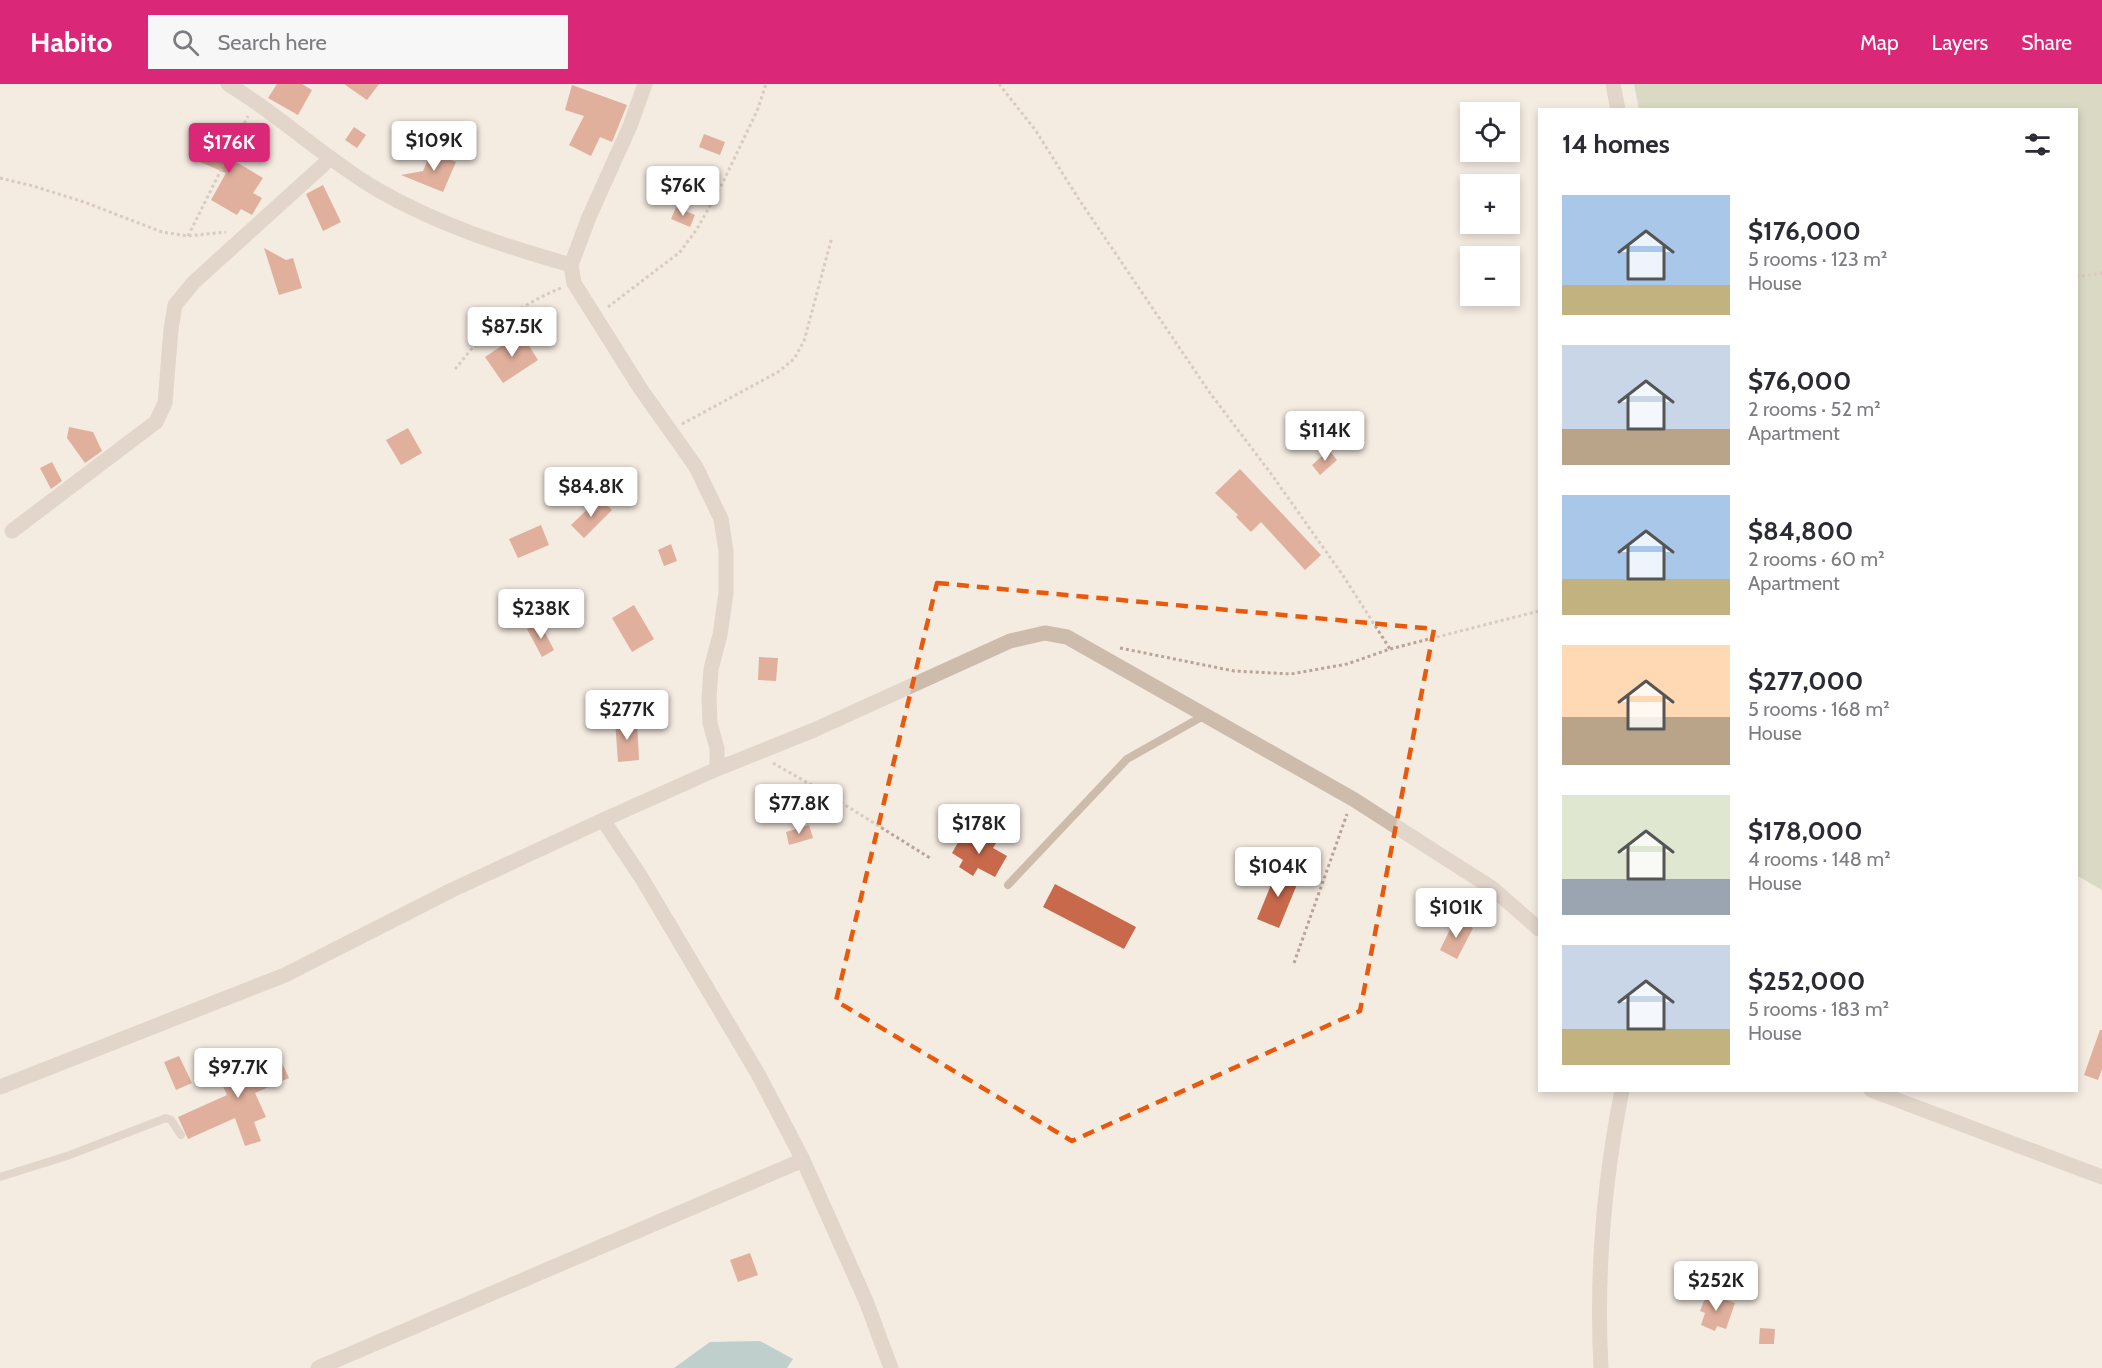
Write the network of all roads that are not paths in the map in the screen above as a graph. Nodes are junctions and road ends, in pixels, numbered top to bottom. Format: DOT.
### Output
graph roads {
  1 [pos="228,84"];
  2 [pos="645,84"];
  3 [pos="1613,84"];
  4 [pos="1618,108"];
  5 [pos="331,158"];
  6 [pos="571,265"];
  7 [pos="12,531"];
  8 [pos="1206,715"];
  9 [pos="717,769"];
  10 [pos="603,820"];
  11 [pos="1008,885"];
  12 [pos="1538,928"];
  13 [pos="0,1087"];
  14 [pos="1622,1092"];
  15 [pos="1876,1092"];
  16 [pos="181,1135"];
  17 [pos="803,1160"];
  18 [pos="0,1177"];
  19 [pos="2102,1177"];
  20 [pos="318,1368"];
  21 [pos="891,1368"];
  22 [pos="1601,1368"];
  1 -- 5 [label="street"];
  2 -- 6 [label="street"];
  3 -- 4 [label="street"];
  5 -- 6 [label="street"];
  5 -- 7 [label="street"];
  6 -- 9 [label="street"];
  8 -- 9 [label="street"];
  8 -- 11 [label="lane"];
  8 -- 12 [label="street"];
  9 -- 10 [label="street"];
  10 -- 13 [label="street"];
  10 -- 17 [label="street"];
  14 -- 22 [label="street"];
  15 -- 19 [label="street"];
  16 -- 18 [label="lane"];
  17 -- 20 [label="street"];
  17 -- 21 [label="street"];
}
